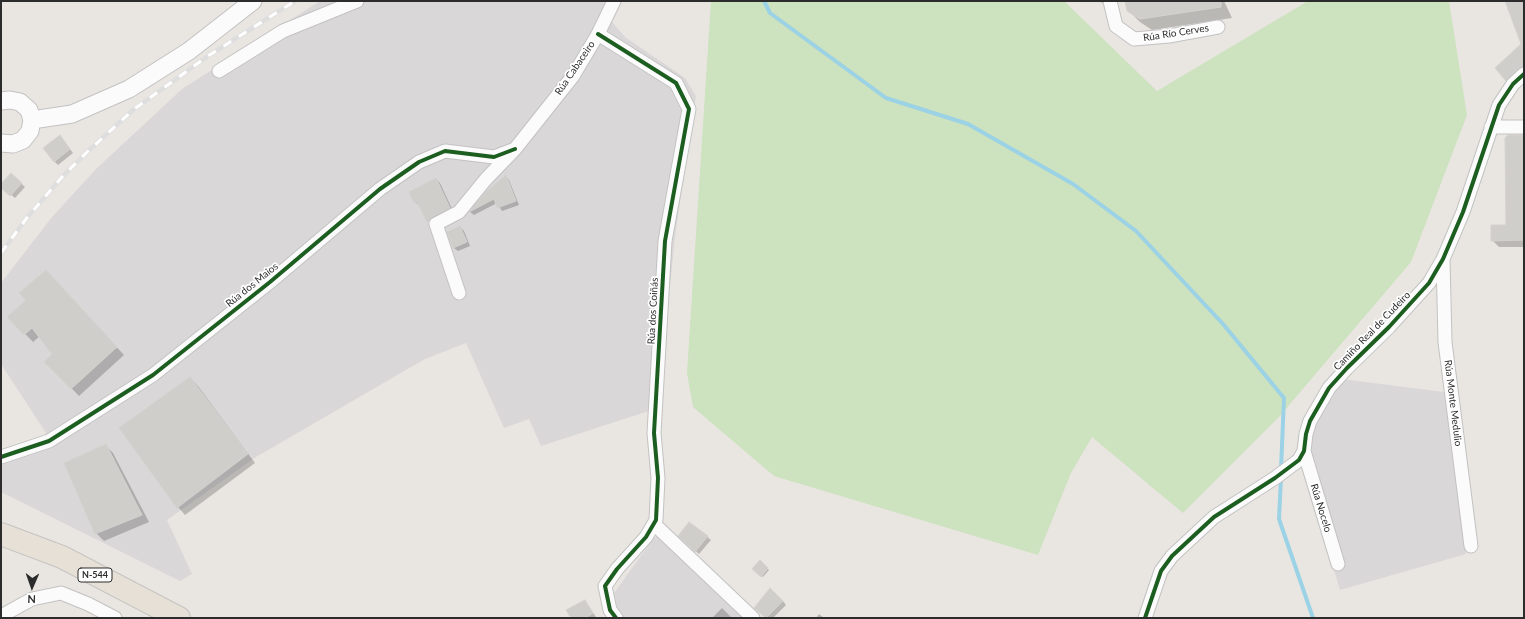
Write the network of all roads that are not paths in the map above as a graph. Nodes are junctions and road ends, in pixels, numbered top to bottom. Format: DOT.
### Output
graph roads {
  1 [pos="253,1"];
  2 [pos="357,1"];
  3 [pos="614,1"];
  4 [pos="1110,1"];
  5 [pos="1218,27"];
  6 [pos="598,34"];
  7 [pos="219,71"];
  8 [pos="1524,74"];
  9 [pos="1,101"];
  10 [pos="32,120"];
  11 [pos="1524,126"];
  12 [pos="1491,127"];
  13 [pos="1,144"];
  14 [pos="515,150"];
  15 [pos="1444,259"];
  16 [pos="459,293"];
  17 [pos="1304,451"];
  18 [pos="1,457"];
  19 [pos="654,524"];
  20 [pos="5,536"];
  21 [pos="1471,546"];
  22 [pos="1338,564"];
  23 [pos="1,616"];
  24 [pos="115,618"];
  25 [pos="178,618"];
  26 [pos="616,618"];
  27 [pos="753,618"];
  28 [pos="1145,618"];
  1 -- 10 [label="street"];
  2 -- 7 [label="street"];
  3 -- 6 [label="street, Rúa Cabaceiro"];
  4 -- 5 [label="street, Rúa Río Cerves"];
  6 -- 14 [label="street, Rúa Cabaceiro"];
  6 -- 19 [label="street, Rúa dos Coiñás"];
  8 -- 12 [label="street, Camiño Real de Cudeiro"];
  9 -- 10 [label="street"];
  10 -- 13 [label="street"];
  11 -- 12 [label="street"];
  12 -- 15 [label="street, Camiño Real de Cudeiro"];
  14 -- 16 [label="street, Rúa Cabaceiro"];
  14 -- 18 [label="street, Rúa dos Maios"];
  15 -- 17 [label="street, Camiño Real de Cudeiro"];
  15 -- 21 [label="street, Rúa Monte Medulio"];
  17 -- 22 [label="street, Rúa Nocelo"];
  17 -- 28 [label="street"];
  19 -- 26 [label="street, Rúa dos Coiñás"];
  19 -- 27 [label="street"];
  20 -- 25 [label="highway, N-544"];
  23 -- 24 [label="street"];
}
